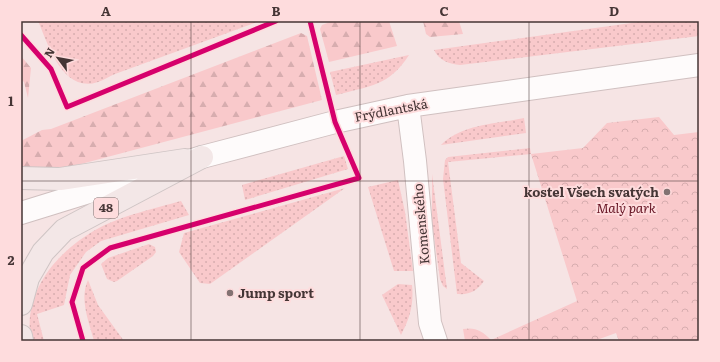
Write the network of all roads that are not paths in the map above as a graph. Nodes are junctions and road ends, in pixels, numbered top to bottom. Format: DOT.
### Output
graph roads {
  1 [pos="699,65"];
  2 [pos="408,106"];
  3 [pos="202,157"];
  4 [pos="21,178"];
  5 [pos="21,213"];
  6 [pos="21,304"];
  7 [pos="21,336"];
  8 [pos="22,341"];
  9 [pos="436,341"];
  1 -- 2 [label="street, Frýdlantská"];
  2 -- 3 [label="street, Frýdlantská"];
  2 -- 9 [label="street, Komenského"];
  3 -- 4 [label="main road"];
  3 -- 5 [label="street, Frýdlantská"];
  3 -- 6 [label="main road, 48"];
  7 -- 8 [label="main road"];
}
